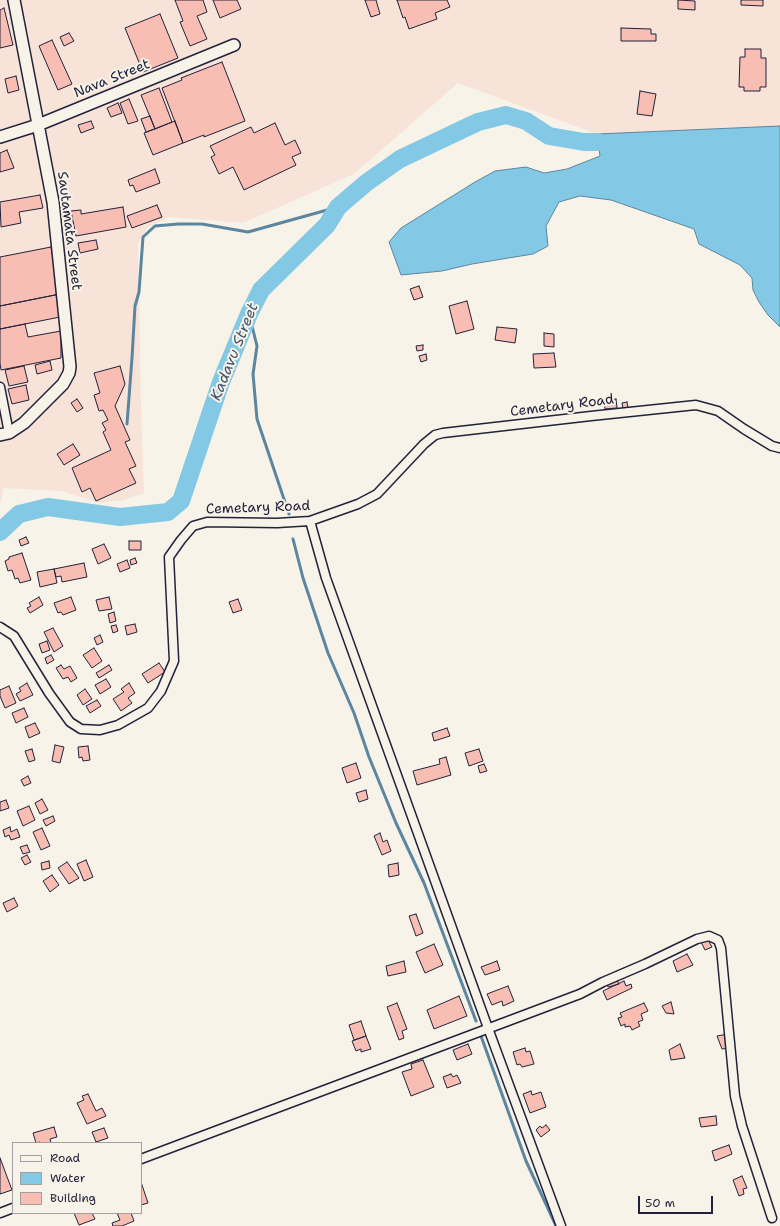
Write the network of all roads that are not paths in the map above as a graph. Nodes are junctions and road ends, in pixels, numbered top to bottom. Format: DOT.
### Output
graph roads {
  1 [pos="14,0"];
  2 [pos="234,45"];
  3 [pos="38,126"];
  4 [pos="0,137"];
  5 [pos="0,387"];
  6 [pos="4,434"];
  7 [pos="780,448"];
  8 [pos="310,521"];
  9 [pos="0,628"];
  10 [pos="488,1028"];
  11 [pos="142,1159"];
  12 [pos="12,1208"];
  13 [pos="0,1213"];
  14 [pos="772,1218"];
  15 [pos="561,1226"];
  1 -- 3 [label="street, Sautamata Street"];
  2 -- 3 [label="street, Nava Street"];
  3 -- 4 [label="street, Nava Street"];
  3 -- 6 [label="street, Sautamata Street"];
  5 -- 6 [label="street"];
  7 -- 8 [label="street, Cemetary Road"];
  8 -- 9 [label="street, Cemetary Road"];
  8 -- 10 [label="street"];
  10 -- 11 [label="street"];
  10 -- 14 [label="street"];
  10 -- 15 [label="street"];
  12 -- 13 [label="street"];
}
